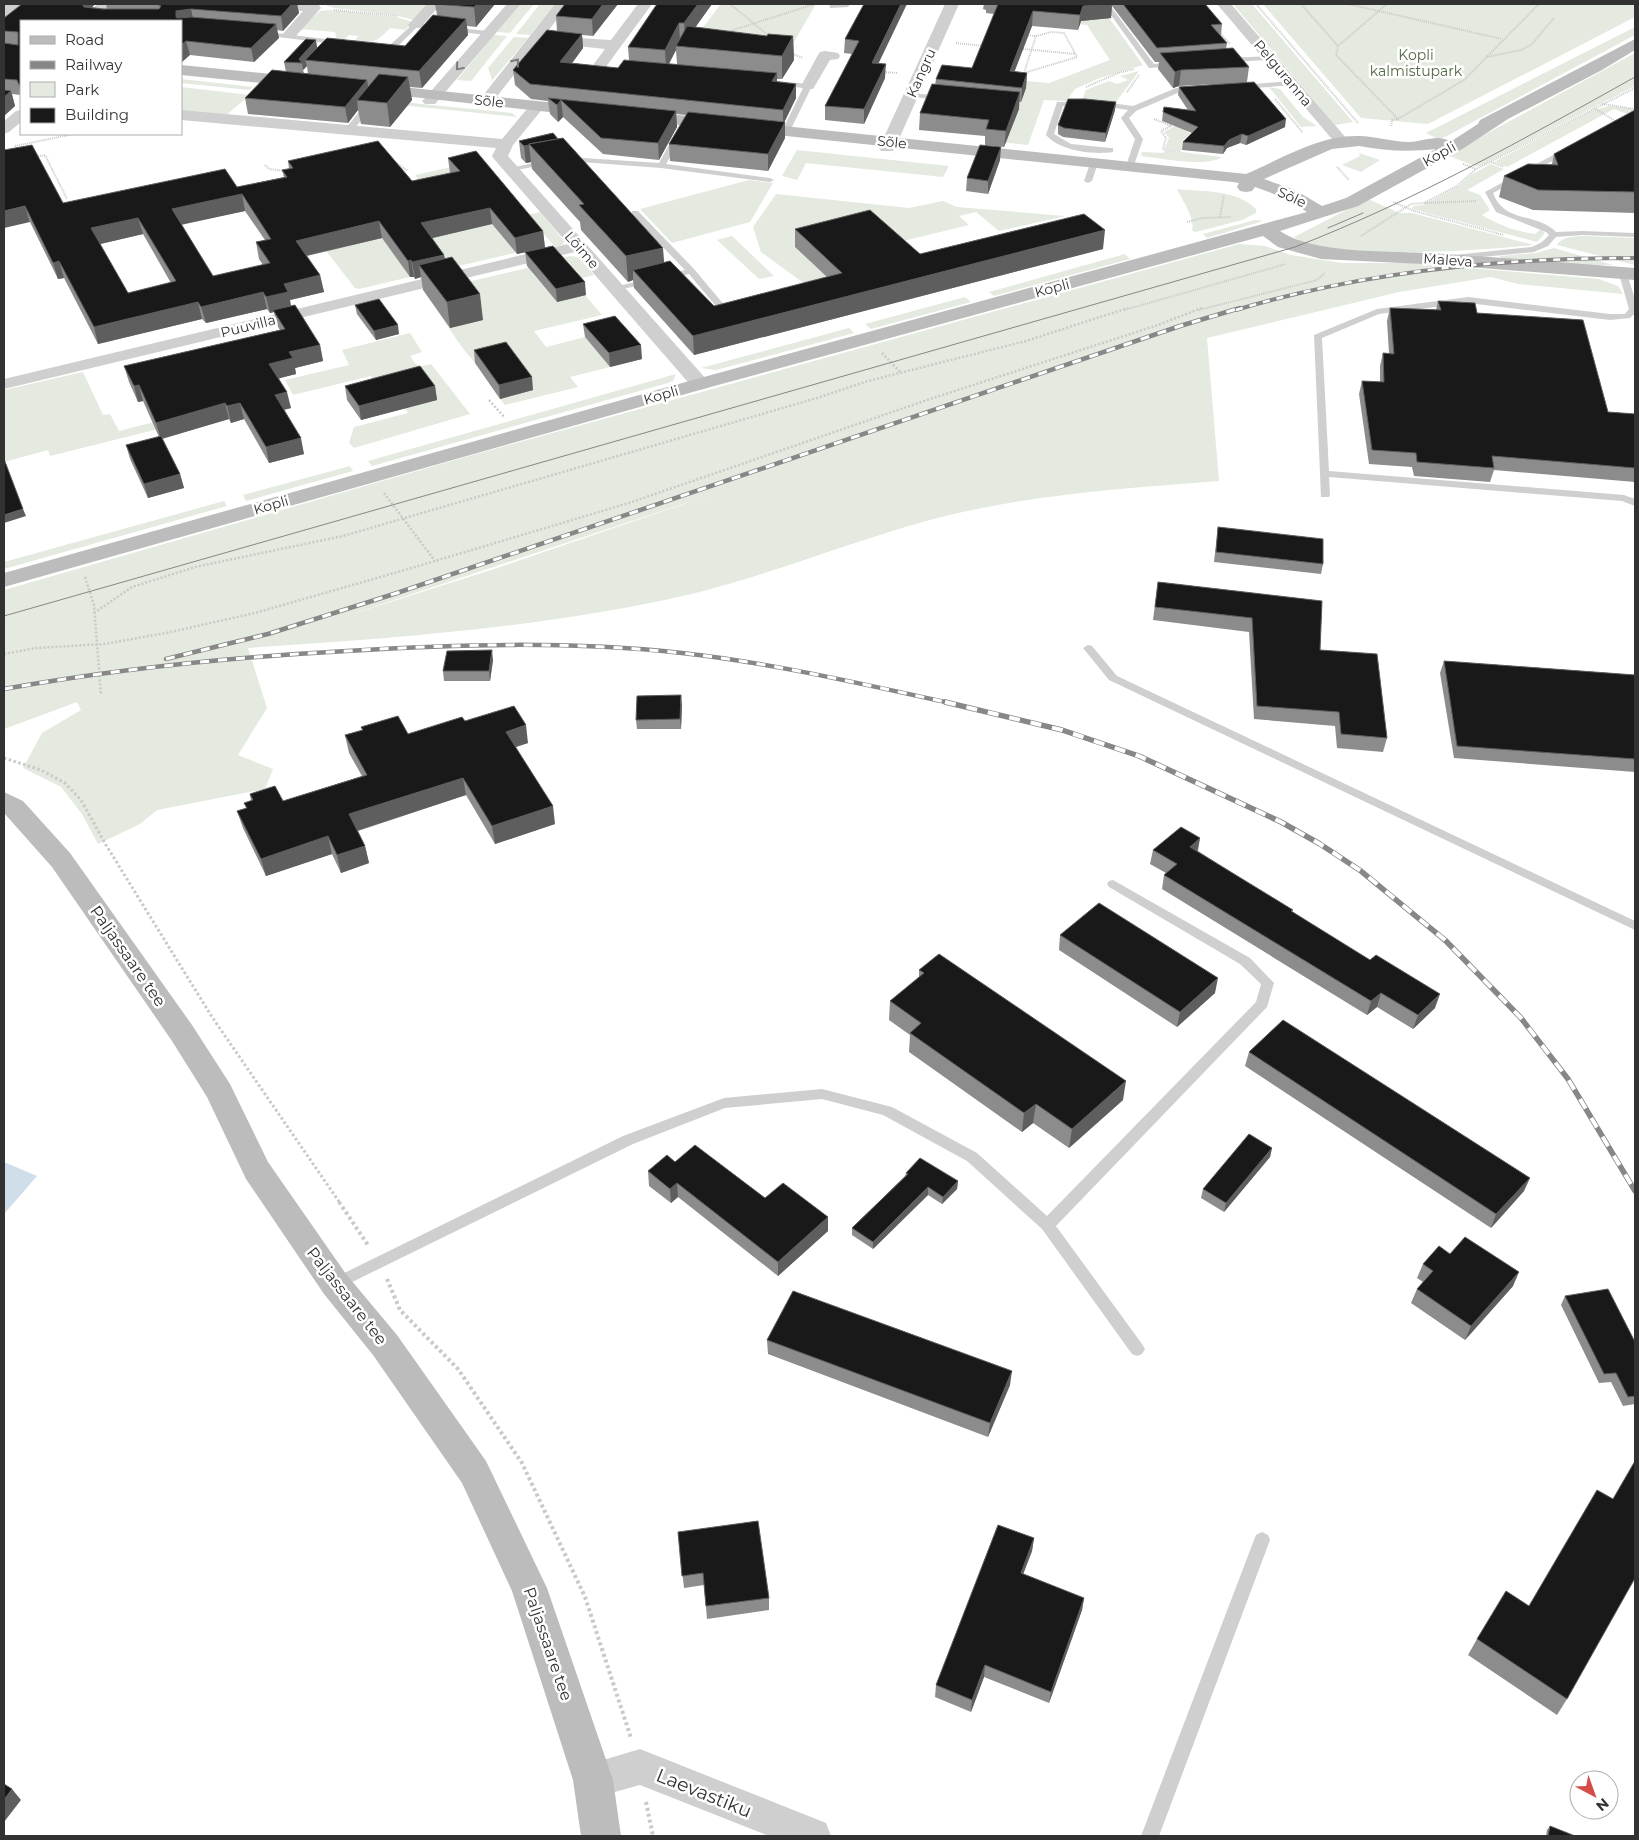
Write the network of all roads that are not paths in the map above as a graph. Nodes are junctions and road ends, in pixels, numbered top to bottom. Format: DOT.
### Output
graph roads {
  1 [pos="15,4"];
  2 [pos="105,4"];
  3 [pos="266,4"];
  4 [pos="434,4"];
  5 [pos="514,4"];
  6 [pos="562,4"];
  7 [pos="645,4"];
  8 [pos="952,4"];
  9 [pos="1106,4"];
  10 [pos="1224,4"];
  11 [pos="4,13"];
  12 [pos="143,20"];
  13 [pos="415,25"];
  14 [pos="434,27"];
  15 [pos="443,28"];
  16 [pos="252,32"];
  17 [pos="488,33"];
  18 [pos="289,35"];
  19 [pos="536,38"];
  20 [pos="1635,44"];
  21 [pos="613,45"];
  22 [pos="369,46"];
  23 [pos="328,49"];
  24 [pos="828,58"];
  25 [pos="1269,58"];
  26 [pos="1221,61"];
  27 [pos="1186,63"];
  28 [pos="603,66"];
  29 [pos="182,70"];
  30 [pos="182,76"];
  31 [pos="771,82"];
  32 [pos="1290,83"];
  33 [pos="808,86"];
  34 [pos="1237,88"];
  35 [pos="1202,89"];
  36 [pos="356,90"];
  37 [pos="380,93"];
  38 [pos="912,95"];
  39 [pos="432,98"];
  40 [pos="950,98"];
  41 [pos="486,101"];
  42 [pos="534,109"];
  43 [pos="1132,109"];
  44 [pos="20,115"];
  45 [pos="182,115"];
  46 [pos="600,116"];
  47 [pos="1502,116"];
  48 [pos="623,118"];
  49 [pos="684,124"];
  50 [pos="4,129"];
  51 [pos="349,130"];
  52 [pos="786,131"];
  53 [pos="1389,140"];
  54 [pos="1342,142"];
  55 [pos="1442,143"];
  56 [pos="506,144"];
  57 [pos="888,145"];
  58 [pos="1574,146"];
  59 [pos="1110,150"];
  60 [pos="1414,161"];
  61 [pos="661,166"];
  62 [pos="1130,166"];
  63 [pos="512,169"];
  64 [pos="1092,171"];
  65 [pos="770,180"];
  66 [pos="1261,193"];
  67 [pos="1319,212"];
  68 [pos="635,213"];
  69 [pos="1267,230"];
  70 [pos="1635,234"];
  71 [pos="1554,235"];
  72 [pos="579,246"];
  73 [pos="1442,259"];
  74 [pos="691,270"];
  75 [pos="1629,274"];
  76 [pos="617,289"];
  77 [pos="741,307"];
  78 [pos="4,384"];
  79 [pos="700,384"];
  80 [pos="1324,474"];
  81 [pos="1325,495"];
  82 [pos="1635,503"];
  83 [pos="4,580"];
  84 [pos="1088,648"];
  85 [pos="4,801"];
  86 [pos="1113,884"];
  87 [pos="1635,926"];
  88 [pos="1047,1225"];
  89 [pos="334,1284"];
  90 [pos="1136,1349"];
  91 [pos="1262,1540"];
  92 [pos="593,1780"];
  93 [pos="601,1836"];
  94 [pos="813,1836"];
  95 [pos="1150,1836"];
  1 -- 11 [label="street"];
  2 -- 12 [label="street"];
  3 -- 18 [label="street"];
  4 -- 13 [label="street"];
  5 -- 17 [label="street"];
  6 -- 19 [label="street"];
  7 -- 21 [label="street"];
  8 -- 38 [label="street, Kangru"];
  9 -- 27 [label="lane"];
  10 -- 25 [label="street, Pelguranna"];
  13 -- 14 [label="lane"];
  13 -- 22 [label="lane"];
  15 -- 17 [label="lane"];
  16 -- 18 [label="lane"];
  17 -- 39 [label="street, one-way"];
  18 -- 23 [label="lane"];
  19 -- 21 [label="street"];
  41 -- 19 [label="street, one-way"];
  20 -- 47 [label="street, Kopli"];
  21 -- 28 [label="street"];
  24 -- 33 [label="street"];
  25 -- 26 [label="lane"];
  25 -- 32 [label="street, Pelguranna"];
  29 -- 30 [label="street"];
  31 -- 33 [label="lane"];
  32 -- 34 [label="lane"];
  32 -- 54 [label="street, Pelguranna"];
  33 -- 52 [label="lane"];
  35 -- 43 [label="lane"];
  36 -- 37 [label="street, Sõle"];
  37 -- 39 [label="street, Sõle"];
  37 -- 51 [label="lane"];
  38 -- 40 [label="lane"];
  38 -- 57 [label="street, Kangru"];
  39 -- 41 [label="street, Sõle"];
  39 -- 42 [label="street, Sõle"];
  41 -- 42 [label="street, Sõle"];
  42 -- 46 [label="street, Sõle"];
  42 -- 56 [label="street"];
  43 -- 59 [label="lane"];
  43 -- 62 [label="lane"];
  44 -- 50 [label="street"];
  45 -- 51 [label="street"];
  47 -- 55 [label="street, Kopli"];
  47 -- 60 [label="street, Kopli"];
  48 -- 49 [label="street, Sõle"];
  49 -- 52 [label="street, Sõle"];
  49 -- 57 [label="street, Sõle"];
  49 -- 61 [label="lane"];
  51 -- 56 [label="street"];
  52 -- 57 [label="street, Sõle"];
  53 -- 54 [label="street"];
  53 -- 55 [label="street"];
  53 -- 60 [label="street"];
  54 -- 60 [label="street"];
  54 -- 66 [label="street"];
  55 -- 60 [label="street, Kopli"];
  56 -- 63 [label="street, Lõime"];
  57 -- 64 [label="street, Sõle"];
  58 -- 71 [label="lane"];
  60 -- 67 [label="street, Kopli"];
  61 -- 63 [label="lane"];
  61 -- 65 [label="lane"];
  62 -- 64 [label="street, Sõle"];
  62 -- 66 [label="street, Sõle"];
  63 -- 72 [label="street, Lõime"];
  64 -- 66 [label="street, Sõle"];
  66 -- 67 [label="street, Sõle"];
  66 -- 69 [label="street"];
  67 -- 69 [label="street, Kopli"];
  68 -- 74 [label="lane"];
  69 -- 73 [label="street, Maleva"];
  69 -- 79 [label="street, Kopli"];
  70 -- 71 [label="lane"];
  71 -- 73 [label="lane"];
  72 -- 76 [label="street, Lõime"];
  72 -- 78 [label="street, Puuvilla"];
  73 -- 75 [label="street, Maleva"];
  74 -- 76 [label="lane"];
  74 -- 77 [label="lane"];
  75 -- 80 [label="lane"];
  76 -- 79 [label="street, Lõime"];
  79 -- 83 [label="street, Kopli"];
  80 -- 81 [label="lane"];
  80 -- 82 [label="lane"];
  84 -- 87 [label="lane"];
  85 -- 89 [label="street, Paljassaare tee"];
  86 -- 88 [label="lane"];
  88 -- 89 [label="lane"];
  88 -- 90 [label="lane"];
  89 -- 92 [label="street, Paljassaare tee"];
  91 -- 95 [label="lane"];
  92 -- 93 [label="street, Paljassaare tee"];
  92 -- 94 [label="street, Laevastiku"];
}
